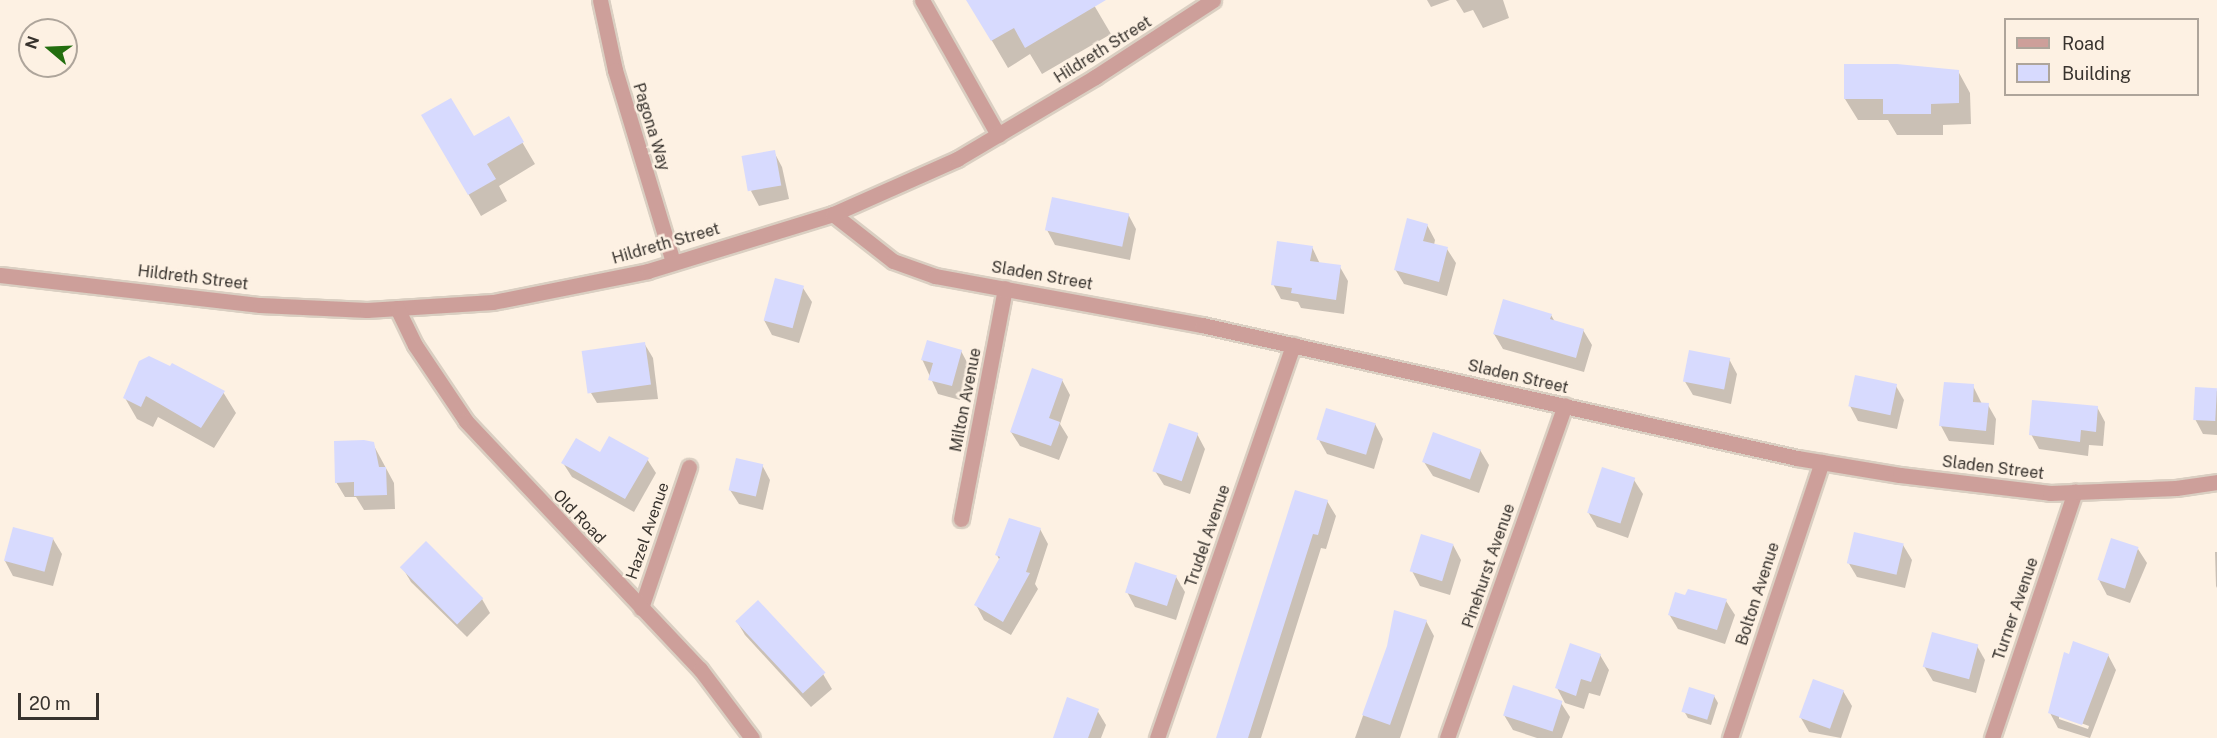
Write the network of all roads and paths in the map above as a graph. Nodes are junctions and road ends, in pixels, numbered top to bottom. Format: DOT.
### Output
graph roads {
  1 [pos="600,0"];
  2 [pos="922,0"];
  3 [pos="1213,0"];
  4 [pos="998,135"];
  5 [pos="833,214"];
  6 [pos="673,262"];
  7 [pos="0,275"];
  8 [pos="1005,288"];
  9 [pos="397,308"];
  10 [pos="1293,345"];
  11 [pos="1565,405"];
  12 [pos="1822,462"];
  13 [pos="689,467"];
  14 [pos="2217,482"];
  15 [pos="2075,492"];
  16 [pos="961,519"];
  17 [pos="641,608"];
  18 [pos="752,738"];
  19 [pos="1156,738"];
  20 [pos="1447,738"];
  21 [pos="1730,738"];
  22 [pos="1992,738"];
  1 -- 6 [label="street, Pagona Way"];
  2 -- 4 [label="street"];
  3 -- 4 [label="street, Hildreth Street"];
  4 -- 5 [label="street, Hildreth Street"];
  5 -- 6 [label="street, Hildreth Street"];
  5 -- 8 [label="street, Sladen Street"];
  6 -- 9 [label="street, Hildreth Street"];
  7 -- 9 [label="street, Hildreth Street"];
  8 -- 10 [label="street, Sladen Street"];
  8 -- 16 [label="street, Milton Avenue"];
  9 -- 17 [label="street, Old Road"];
  10 -- 11 [label="street, Sladen Street"];
  10 -- 19 [label="street, Trudel Avenue"];
  11 -- 12 [label="street, Sladen Street"];
  11 -- 20 [label="street, Pinehurst Avenue"];
  12 -- 15 [label="street, Sladen Street"];
  12 -- 21 [label="street, Bolton Avenue"];
  13 -- 17 [label="street, Hazel Avenue"];
  14 -- 15 [label="street, Sladen Street"];
  15 -- 22 [label="street, Turner Avenue"];
  17 -- 18 [label="street, Old Road"];
}
